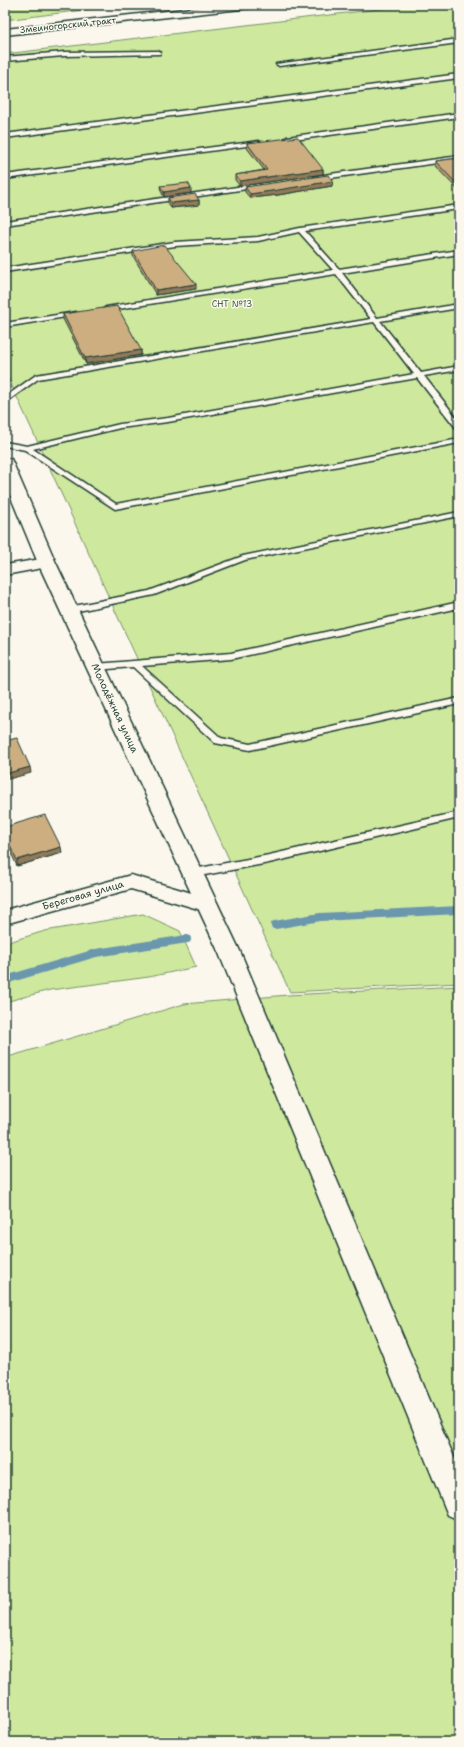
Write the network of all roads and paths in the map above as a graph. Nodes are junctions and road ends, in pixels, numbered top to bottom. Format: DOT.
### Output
graph roads {
  1 [pos="250,5"];
  2 [pos="5,32"];
  3 [pos="459,41"];
  4 [pos="158,53"];
  5 [pos="5,59"];
  6 [pos="279,64"];
  7 [pos="459,76"];
  8 [pos="459,115"];
  9 [pos="5,136"];
  10 [pos="279,140"];
  11 [pos="263,142"];
  12 [pos="459,158"];
  13 [pos="5,178"];
  14 [pos="310,179"];
  15 [pos="263,186"];
  16 [pos="459,207"];
  17 [pos="5,223"];
  18 [pos="300,230"];
  19 [pos="459,252"];
  20 [pos="5,270"];
  21 [pos="338,272"];
  22 [pos="459,306"];
  23 [pos="98,310"];
  24 [pos="82,313"];
  25 [pos="375,321"];
  26 [pos="5,325"];
  27 [pos="459,368"];
  28 [pos="418,375"];
  29 [pos="5,401"];
  30 [pos="459,426"];
  31 [pos="459,441"];
  32 [pos="5,444"];
  33 [pos="27,448"];
  34 [pos="5,463"];
  35 [pos="459,514"];
  36 [pos="47,562"];
  37 [pos="5,570"];
  38 [pos="459,605"];
  39 [pos="69,610"];
  40 [pos="135,664"];
  41 [pos="96,667"];
  42 [pos="459,701"];
  43 [pos="459,815"];
  44 [pos="194,873"];
  45 [pos="208,905"];
  46 [pos="5,917"];
  47 [pos="459,1505"];
  1 -- 2 [label="street, Змеиногорский тракт"];
  3 -- 6 [label="lane"];
  4 -- 5 [label="lane"];
  7 -- 9 [label="lane"];
  8 -- 10 [label="lane"];
  11 -- 13 [label="lane"];
  12 -- 14 [label="lane"];
  15 -- 17 [label="lane"];
  16 -- 18 [label="lane"];
  18 -- 20 [label="lane"];
  18 -- 21 [label="lane"];
  19 -- 21 [label="lane"];
  21 -- 23 [label="lane"];
  21 -- 25 [label="lane"];
  22 -- 25 [label="lane"];
  24 -- 26 [label="lane"];
  25 -- 28 [label="lane"];
  25 -- 29 [label="lane"];
  27 -- 28 [label="lane"];
  28 -- 30 [label="lane"];
  28 -- 33 [label="lane"];
  31 -- 33 [label="lane"];
  32 -- 33 [label="lane"];
  34 -- 36 [label="street, Молодёжная улица"];
  35 -- 39 [label="lane"];
  36 -- 37 [label="street"];
  36 -- 39 [label="street, Молодёжная улица"];
  38 -- 40 [label="lane"];
  39 -- 41 [label="street, Молодёжная улица"];
  40 -- 41 [label="lane"];
  40 -- 42 [label="lane"];
  41 -- 44 [label="street, Молодёжная улица"];
  43 -- 44 [label="lane"];
  44 -- 45 [label="street, Молодёжная улица"];
  45 -- 46 [label="street, Береговая улица"];
  45 -- 47 [label="street, Молодёжная улица"];
}
